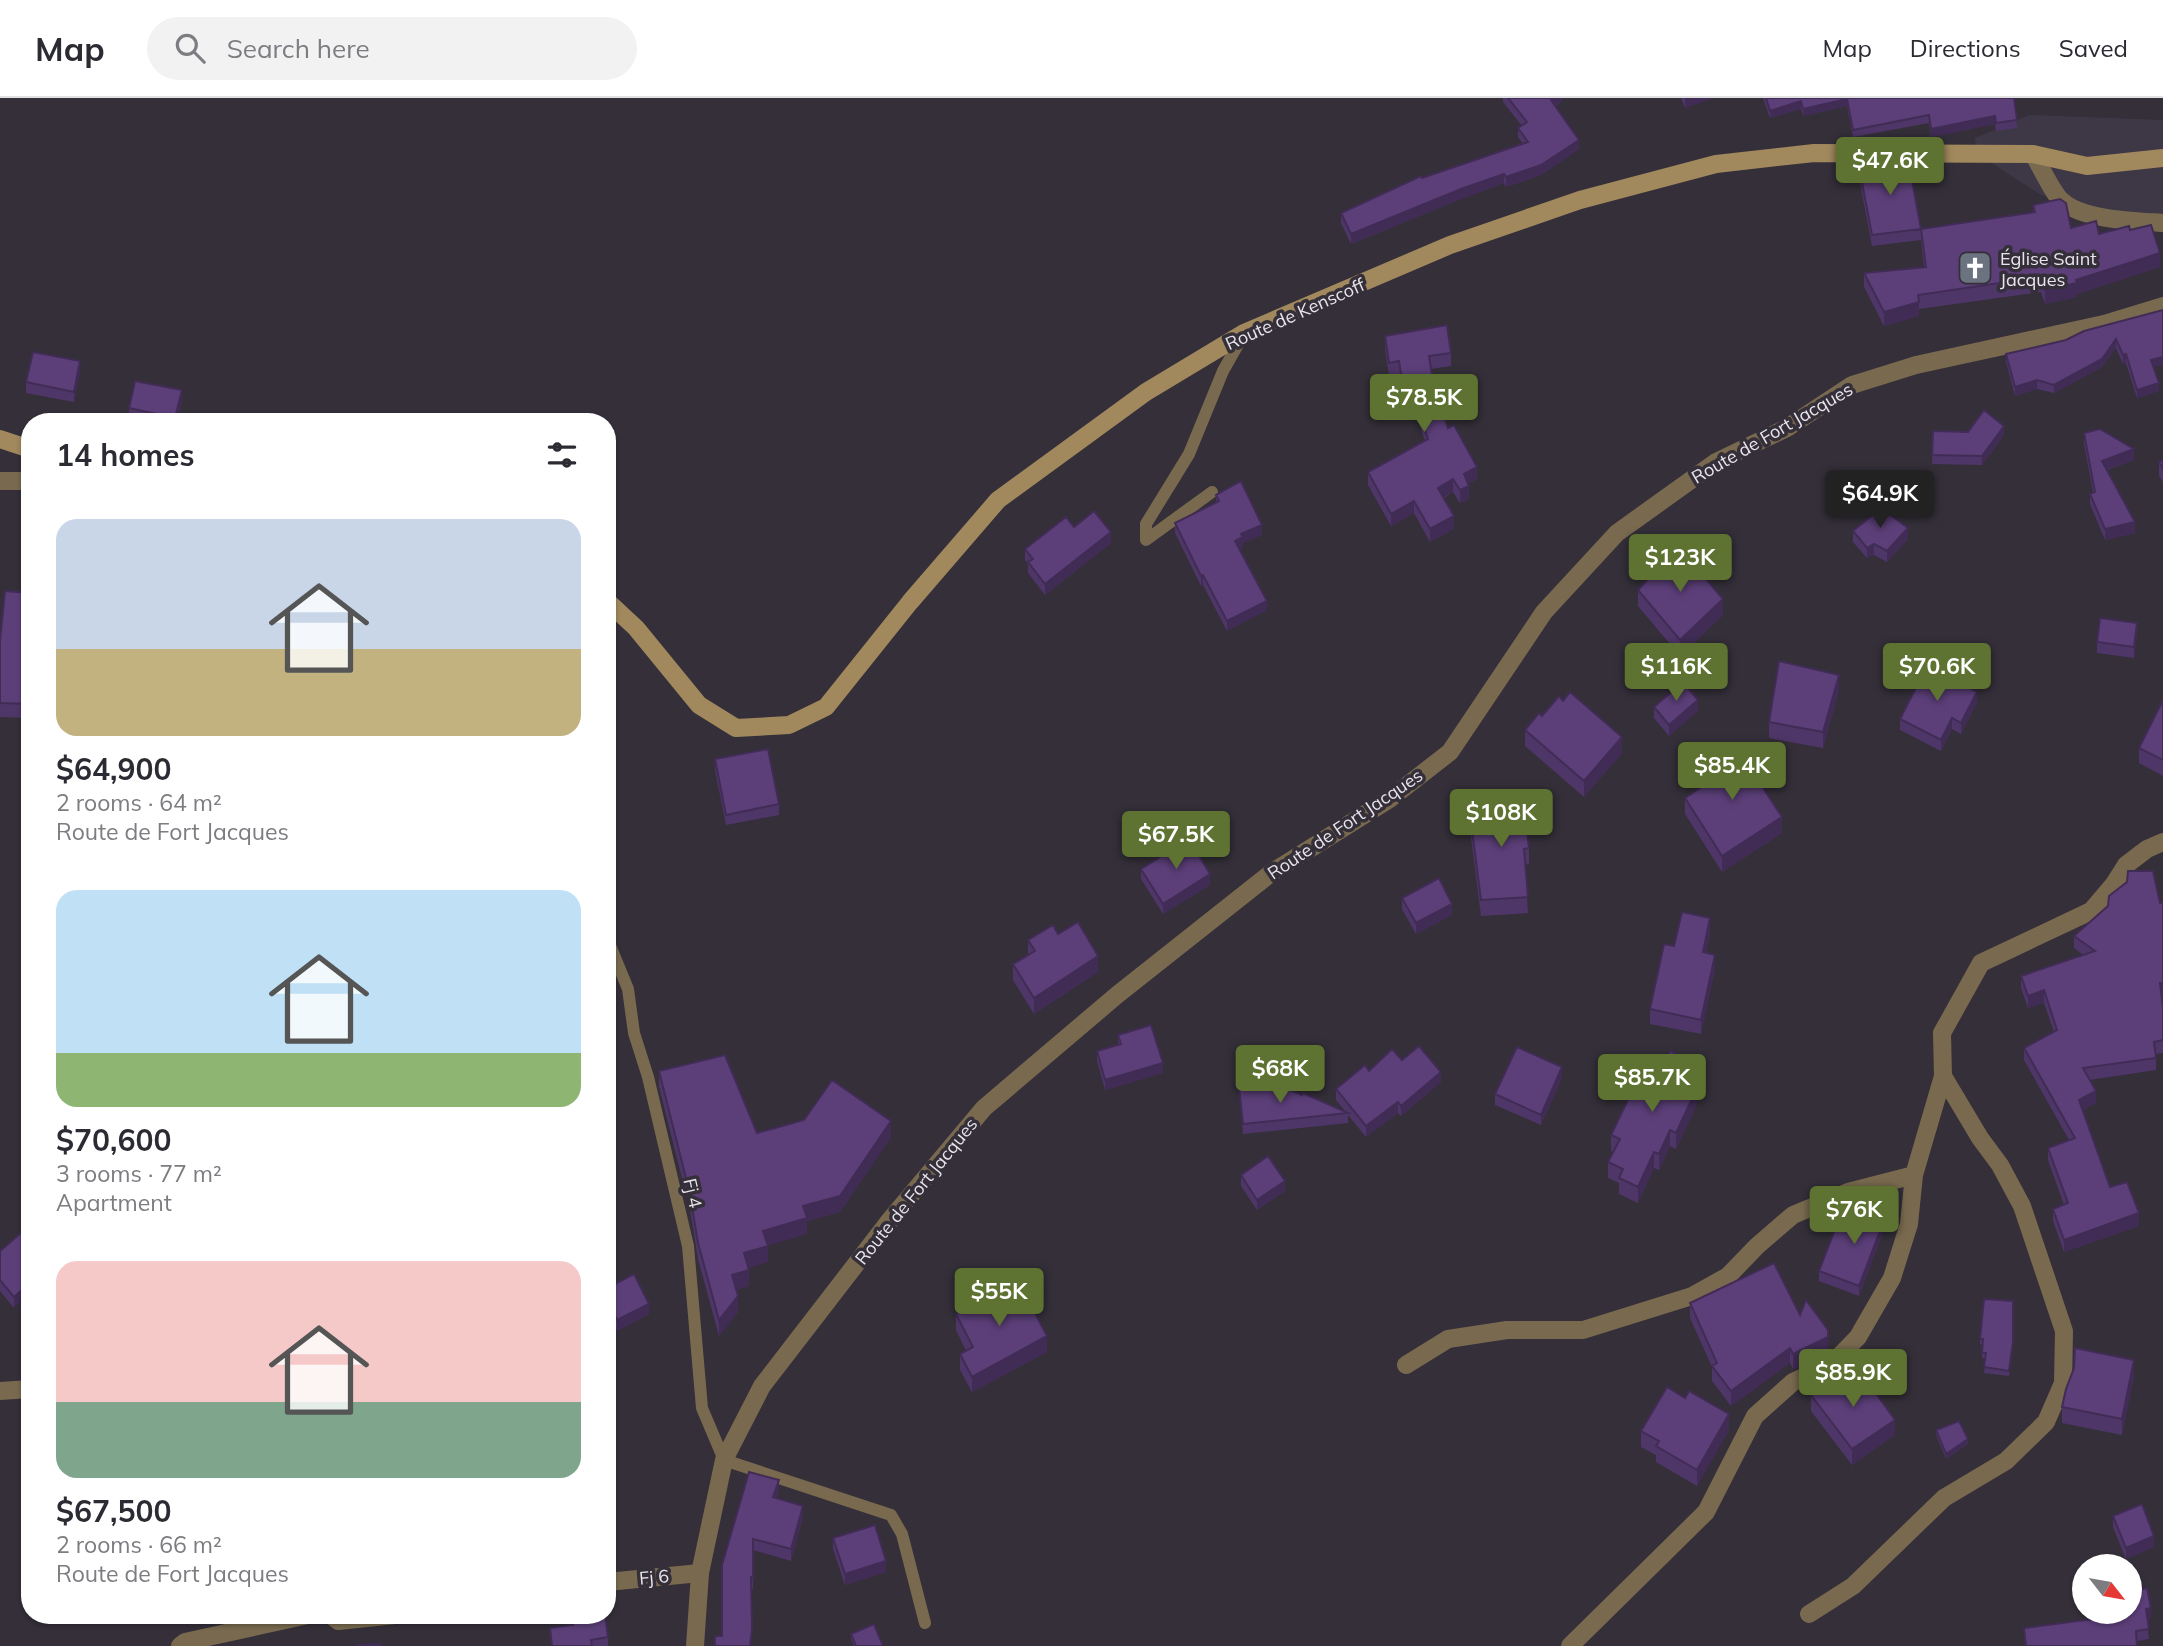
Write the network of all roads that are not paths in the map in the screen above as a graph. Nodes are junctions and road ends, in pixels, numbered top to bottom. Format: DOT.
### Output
graph roads {
  1 [pos="2033,154"];
  2 [pos="2163,158"];
  3 [pos="2163,223"];
  4 [pos="2163,306"];
  5 [pos="1244,333"];
  6 [pos="0,439"];
  7 [pos="21,446"];
  8 [pos="0,481"];
  9 [pos="21,481"];
  10 [pos="1212,492"];
  11 [pos="616,609"];
  12 [pos="2163,842"];
  13 [pos="616,960"];
  14 [pos="1943,1076"];
  15 [pos="1914,1175"];
  16 [pos="1406,1365"];
  17 [pos="21,1390"];
  18 [pos="0,1391"];
  19 [pos="724,1460"];
  20 [pos="700,1573"];
  21 [pos="616,1581"];
  22 [pos="1809,1614"];
  23 [pos="925,1623"];
  24 [pos="266,1624"];
  25 [pos="180,1646"];
  26 [pos="695,1646"];
  27 [pos="1570,1646"];
  1 -- 2 [label="main road, Route de Kenscoff"];
  1 -- 3 [label="street"];
  1 -- 5 [label="main road, Route de Kenscoff"];
  4 -- 19 [label="street, Route de Fort Jacques"];
  5 -- 10 [label="lane"];
  5 -- 11 [label="main road, Route de Kenscoff"];
  6 -- 7 [label="main road"];
  8 -- 9 [label="street"];
  12 -- 14 [label="street"];
  13 -- 19 [label="lane, Fj 4"];
  14 -- 15 [label="street"];
  14 -- 22 [label="street"];
  15 -- 16 [label="street"];
  15 -- 27 [label="street"];
  17 -- 18 [label="street"];
  19 -- 20 [label="street, Route de Fort Jacques"];
  19 -- 23 [label="lane"];
  20 -- 21 [label="street, Fj 6"];
  20 -- 26 [label="street, Route de Fort Jacques"];
  24 -- 25 [label="street"];
}
